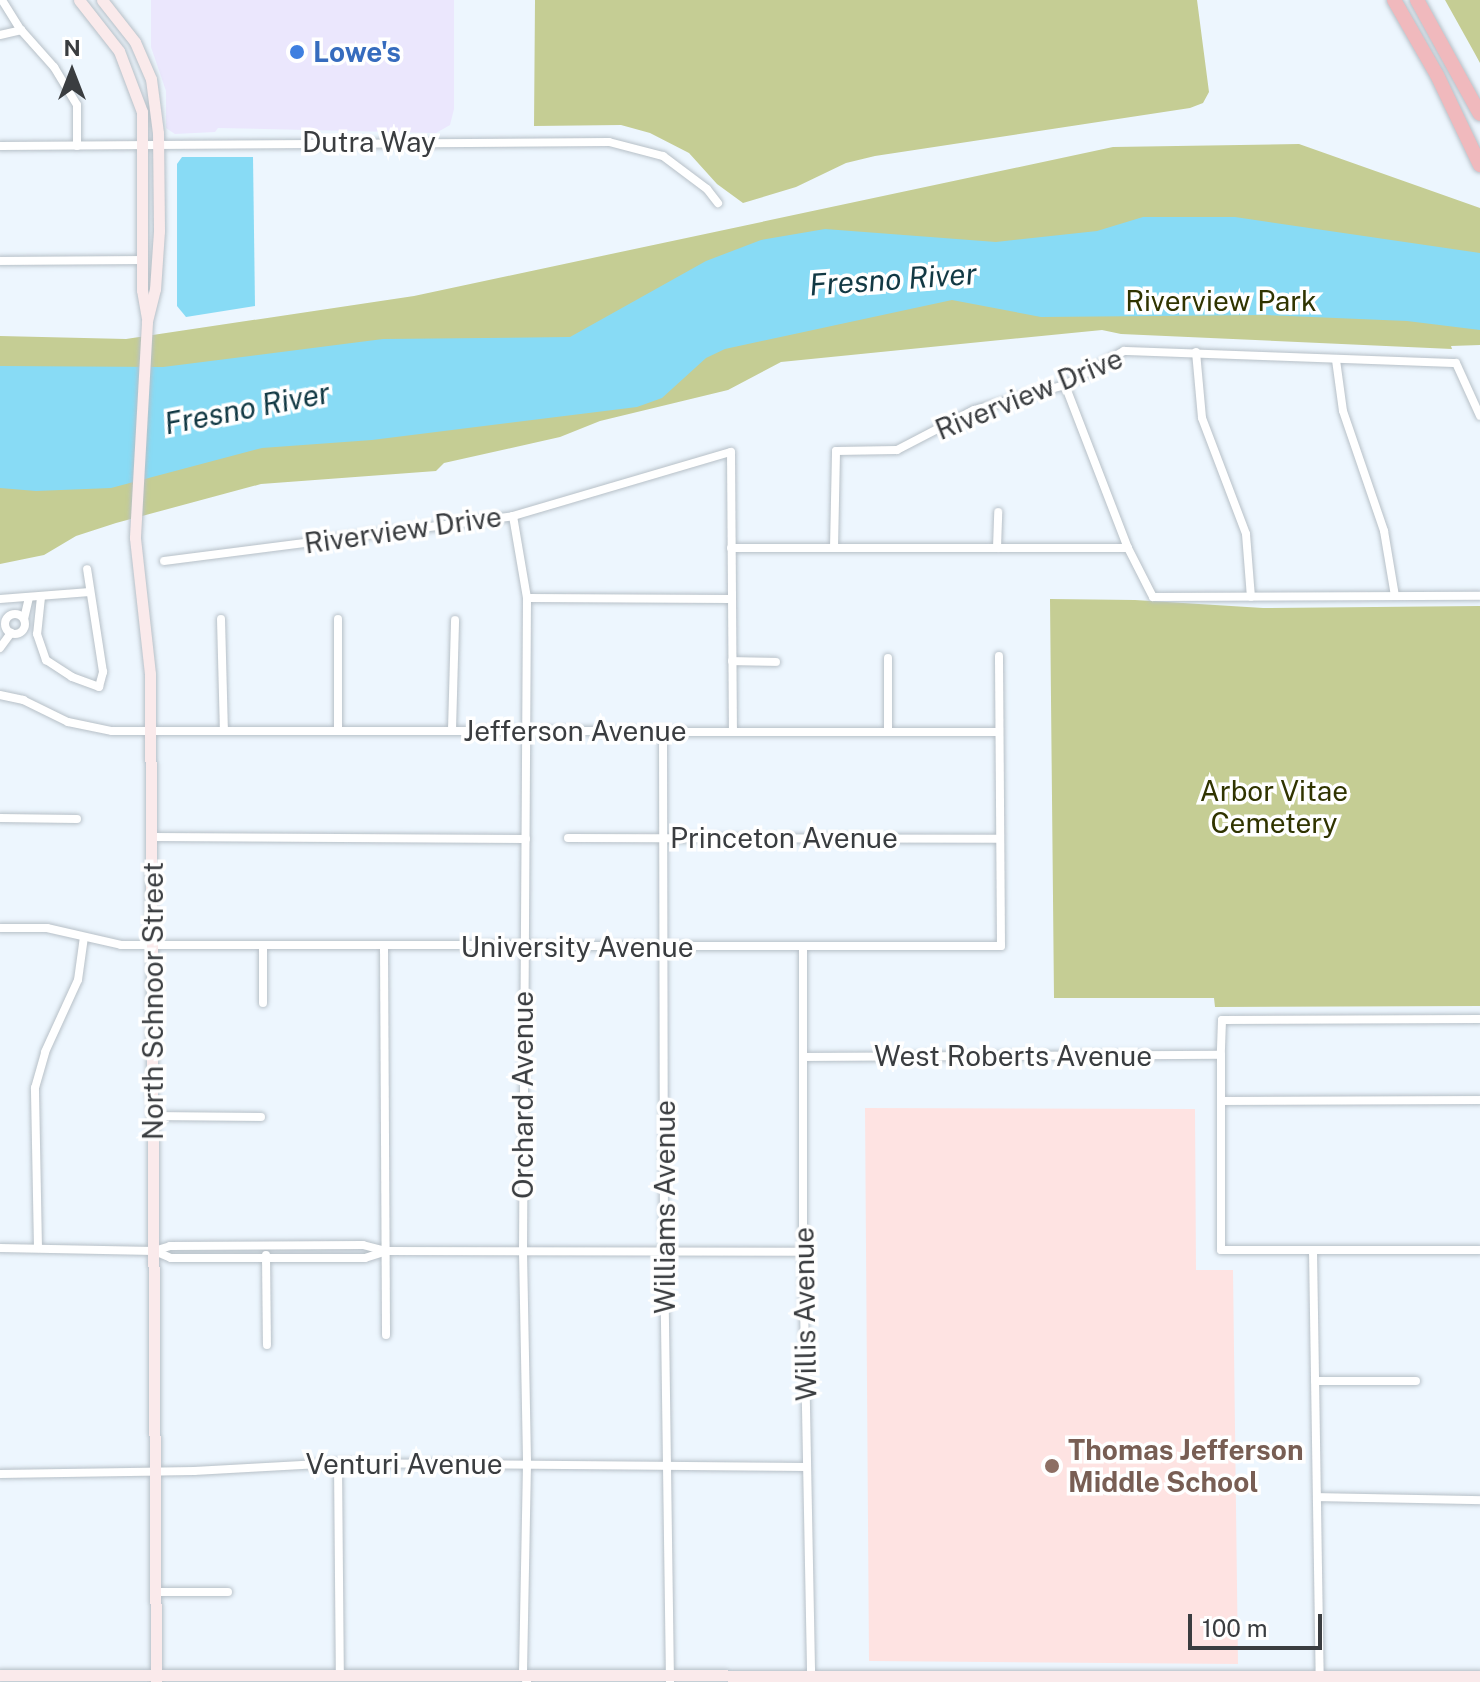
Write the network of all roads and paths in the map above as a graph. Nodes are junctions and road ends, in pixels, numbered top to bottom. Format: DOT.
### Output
graph roads {
  1 [pos="2,0"];
  2 [pos="79,0"];
  3 [pos="102,0"];
  4 [pos="1394,0"];
  5 [pos="1417,0"];
  6 [pos="21,30"];
  7 [pos="0,35"];
  8 [pos="1480,114"];
  9 [pos="142,144"];
  10 [pos="159,144"];
  11 [pos="0,146"];
  12 [pos="77,146"];
  13 [pos="1480,165"];
  14 [pos="718,203"];
  15 [pos="142,260"];
  16 [pos="0,261"];
  17 [pos="147,322"];
  18 [pos="1196,352"];
  19 [pos="1336,360"];
  20 [pos="1065,385"];
  21 [pos="1480,416"];
  22 [pos="998,512"];
  23 [pos="513,516"];
  24 [pos="731,548"];
  25 [pos="834,548"];
  26 [pos="997,548"];
  27 [pos="1128,548"];
  28 [pos="164,561"];
  29 [pos="87,569"];
  30 [pos="90,592"];
  31 [pos="1395,596"];
  32 [pos="1480,596"];
  33 [pos="41,597"];
  34 [pos="1251,597"];
  35 [pos="29,598"];
  36 [pos="527,598"];
  37 [pos="4,599"];
  38 [pos="732,599"];
  39 [pos="6,619"];
  40 [pos="24,619"];
  41 [pos="221,619"];
  42 [pos="338,619"];
  43 [pos="455,620"];
  44 [pos="0,633"];
  45 [pos="11,633"];
  46 [pos="0,648"];
  47 [pos="999,656"];
  48 [pos="888,658"];
  49 [pos="732,661"];
  50 [pos="776,662"];
  51 [pos="0,695"];
  52 [pos="224,730"];
  53 [pos="338,730"];
  54 [pos="452,730"];
  55 [pos="151,731"];
  56 [pos="526,731"];
  57 [pos="663,731"];
  58 [pos="733,731"];
  59 [pos="888,732"];
  60 [pos="999,732"];
  61 [pos="0,818"];
  62 [pos="77,819"];
  63 [pos="152,837"];
  64 [pos="568,838"];
  65 [pos="664,838"];
  66 [pos="526,839"];
  67 [pos="1000,839"];
  68 [pos="0,928"];
  69 [pos="84,937"];
  70 [pos="153,945"];
  71 [pos="263,945"];
  72 [pos="803,946"];
  73 [pos="384,947"];
  74 [pos="524,947"];
  75 [pos="665,947"];
  76 [pos="263,1003"];
  77 [pos="1480,1019"];
  78 [pos="1221,1055"];
  79 [pos="804,1057"];
  80 [pos="1480,1100"];
  81 [pos="1222,1101"];
  82 [pos="153,1116"];
  83 [pos="261,1117"];
  84 [pos="266,1246"];
  85 [pos="0,1248"];
  86 [pos="38,1248"];
  87 [pos="1313,1250"];
  88 [pos="1480,1250"];
  89 [pos="154,1251"];
  90 [pos="386,1251"];
  91 [pos="523,1252"];
  92 [pos="664,1252"];
  93 [pos="803,1252"];
  94 [pos="266,1258"];
  95 [pos="386,1335"];
  96 [pos="267,1345"];
  97 [pos="1315,1381"];
  98 [pos="1416,1381"];
  99 [pos="338,1463"];
  100 [pos="527,1464"];
  101 [pos="807,1467"];
  102 [pos="669,1468"];
  103 [pos="154,1472"];
  104 [pos="0,1474"];
  105 [pos="1317,1497"];
  106 [pos="1480,1500"];
  107 [pos="155,1592"];
  108 [pos="228,1592"];
  109 [pos="0,1675"];
  110 [pos="340,1675"];
  111 [pos="1480,1676"];
  112 [pos="156,1679"];
  113 [pos="385,1679"];
  114 [pos="670,1679"];
  115 [pos="811,1679"];
  116 [pos="945,1679"];
  117 [pos="1095,1679"];
  118 [pos="1247,1679"];
  119 [pos="1320,1679"];
  120 [pos="523,1680"];
  1 -- 6 [label="street"];
  2 -- 9 [label="street, North Schnoor Street"];
  3 -- 10 [label="street, North Schnoor Street"];
  4 -- 13 [label="highway"];
  5 -- 8 [label="highway"];
  6 -- 7 [label="street"];
  6 -- 12 [label="street"];
  9 -- 10 [label="street, Dutra Way"];
  9 -- 12 [label="street, Dutra Way"];
  9 -- 15 [label="street, North Schnoor Street"];
  10 -- 14 [label="street, Dutra Way"];
  10 -- 17 [label="street, North Schnoor Street"];
  11 -- 12 [label="street, Dutra Way"];
  15 -- 16 [label="street"];
  15 -- 17 [label="street, North Schnoor Street"];
  17 -- 55 [label="street, North Schnoor Street"];
  18 -- 19 [label="street, Riverview Drive"];
  18 -- 20 [label="street, Riverview Drive"];
  18 -- 34 [label="street"];
  19 -- 21 [label="street, Riverview Drive"];
  19 -- 31 [label="street"];
  20 -- 25 [label="street, Riverview Drive"];
  20 -- 27 [label="street"];
  22 -- 26 [label="street"];
  23 -- 24 [label="street, Riverview Drive"];
  23 -- 28 [label="street, Riverview Drive"];
  23 -- 36 [label="street, Orchard Avenue"];
  24 -- 25 [label="street"];
  24 -- 38 [label="street"];
  25 -- 26 [label="street"];
  26 -- 27 [label="street"];
  27 -- 34 [label="street"];
  29 -- 30 [label="street"];
  30 -- 33 [label="street"];
  30 -- 33 [label="street"];
  31 -- 32 [label="street"];
  31 -- 34 [label="street"];
  33 -- 35 [label="street"];
  35 -- 37 [label="street"];
  35 -- 40 [label="street"];
  36 -- 38 [label="street"];
  36 -- 56 [label="street, Orchard Avenue"];
  37 -- 39 [label="street"];
  38 -- 49 [label="street"];
  39 -- 40 [label="street"];
  39 -- 44 [label="street"];
  39 -- 45 [label="street"];
  40 -- 45 [label="street"];
  41 -- 52 [label="street"];
  42 -- 53 [label="street"];
  43 -- 54 [label="street"];
  45 -- 46 [label="street"];
  47 -- 60 [label="street"];
  48 -- 59 [label="street"];
  49 -- 50 [label="street"];
  49 -- 58 [label="street"];
  51 -- 55 [label="street"];
  52 -- 53 [label="street, Jefferson Avenue"];
  52 -- 55 [label="street, Jefferson Avenue"];
  53 -- 54 [label="street, Jefferson Avenue"];
  54 -- 56 [label="street, Jefferson Avenue"];
  55 -- 63 [label="street, North Schnoor Street"];
  56 -- 57 [label="street, Jefferson Avenue"];
  56 -- 66 [label="street, Orchard Avenue"];
  57 -- 58 [label="street, Jefferson Avenue"];
  57 -- 65 [label="street, Williams Avenue"];
  58 -- 59 [label="street, Jefferson Avenue"];
  59 -- 60 [label="street, Jefferson Avenue"];
  60 -- 67 [label="street"];
  61 -- 62 [label="street"];
  63 -- 66 [label="street"];
  63 -- 70 [label="street, North Schnoor Street"];
  64 -- 65 [label="street, Princeton Avenue"];
  65 -- 67 [label="street, Princeton Avenue"];
  65 -- 75 [label="street, Williams Avenue"];
  66 -- 74 [label="street, Orchard Avenue"];
  67 -- 72 [label="street, University Avenue"];
  68 -- 69 [label="street, University Avenue"];
  69 -- 70 [label="street, University Avenue"];
  69 -- 86 [label="street"];
  70 -- 71 [label="street, University Avenue"];
  70 -- 82 [label="street, North Schnoor Street"];
  71 -- 73 [label="street, University Avenue"];
  71 -- 76 [label="street"];
  72 -- 75 [label="street, University Avenue"];
  72 -- 79 [label="street, Willis Avenue"];
  73 -- 74 [label="street, University Avenue"];
  73 -- 90 [label="street"];
  74 -- 75 [label="street, University Avenue"];
  74 -- 91 [label="street, Orchard Avenue"];
  75 -- 92 [label="street, Williams Avenue"];
  77 -- 78 [label="street"];
  78 -- 79 [label="street, West Roberts Avenue"];
  78 -- 81 [label="street"];
  79 -- 93 [label="street, Willis Avenue"];
  80 -- 81 [label="street"];
  81 -- 87 [label="street"];
  82 -- 83 [label="street"];
  82 -- 89 [label="street, North Schnoor Street"];
  84 -- 89 [label="street"];
  84 -- 90 [label="street"];
  84 -- 94 [label="street"];
  85 -- 86 [label="street"];
  86 -- 89 [label="street"];
  87 -- 88 [label="street"];
  87 -- 97 [label="street"];
  89 -- 94 [label="street"];
  89 -- 103 [label="street, North Schnoor Street"];
  90 -- 91 [label="street"];
  90 -- 94 [label="street"];
  90 -- 95 [label="street"];
  91 -- 92 [label="street"];
  91 -- 100 [label="street, Orchard Avenue"];
  92 -- 93 [label="street"];
  92 -- 102 [label="street, Williams Avenue"];
  93 -- 101 [label="street, Willis Avenue"];
  94 -- 96 [label="street"];
  97 -- 98 [label="street"];
  97 -- 105 [label="street"];
  99 -- 100 [label="street, Venturi Avenue"];
  99 -- 103 [label="street, Venturi Avenue"];
  99 -- 110 [label="street"];
  100 -- 102 [label="street, Venturi Avenue"];
  100 -- 120 [label="street, Orchard Avenue"];
  101 -- 102 [label="street, Venturi Avenue"];
  101 -- 115 [label="street, Willis Avenue"];
  102 -- 114 [label="street, Williams Avenue"];
  103 -- 104 [label="street, Venturi Avenue"];
  103 -- 107 [label="street, North Schnoor Street"];
  105 -- 106 [label="street"];
  105 -- 119 [label="street"];
  107 -- 108 [label="street"];
  107 -- 112 [label="street, North Schnoor Street"];
  109 -- 112 [label="street"];
  110 -- 112 [label="street"];
  110 -- 113 [label="street"];
  111 -- 119 [label="street"];
  113 -- 120 [label="street"];
  114 -- 115 [label="street"];
  114 -- 120 [label="street"];
  115 -- 116 [label="street"];
  116 -- 117 [label="street"];
  117 -- 118 [label="street"];
  118 -- 119 [label="street"];
}
